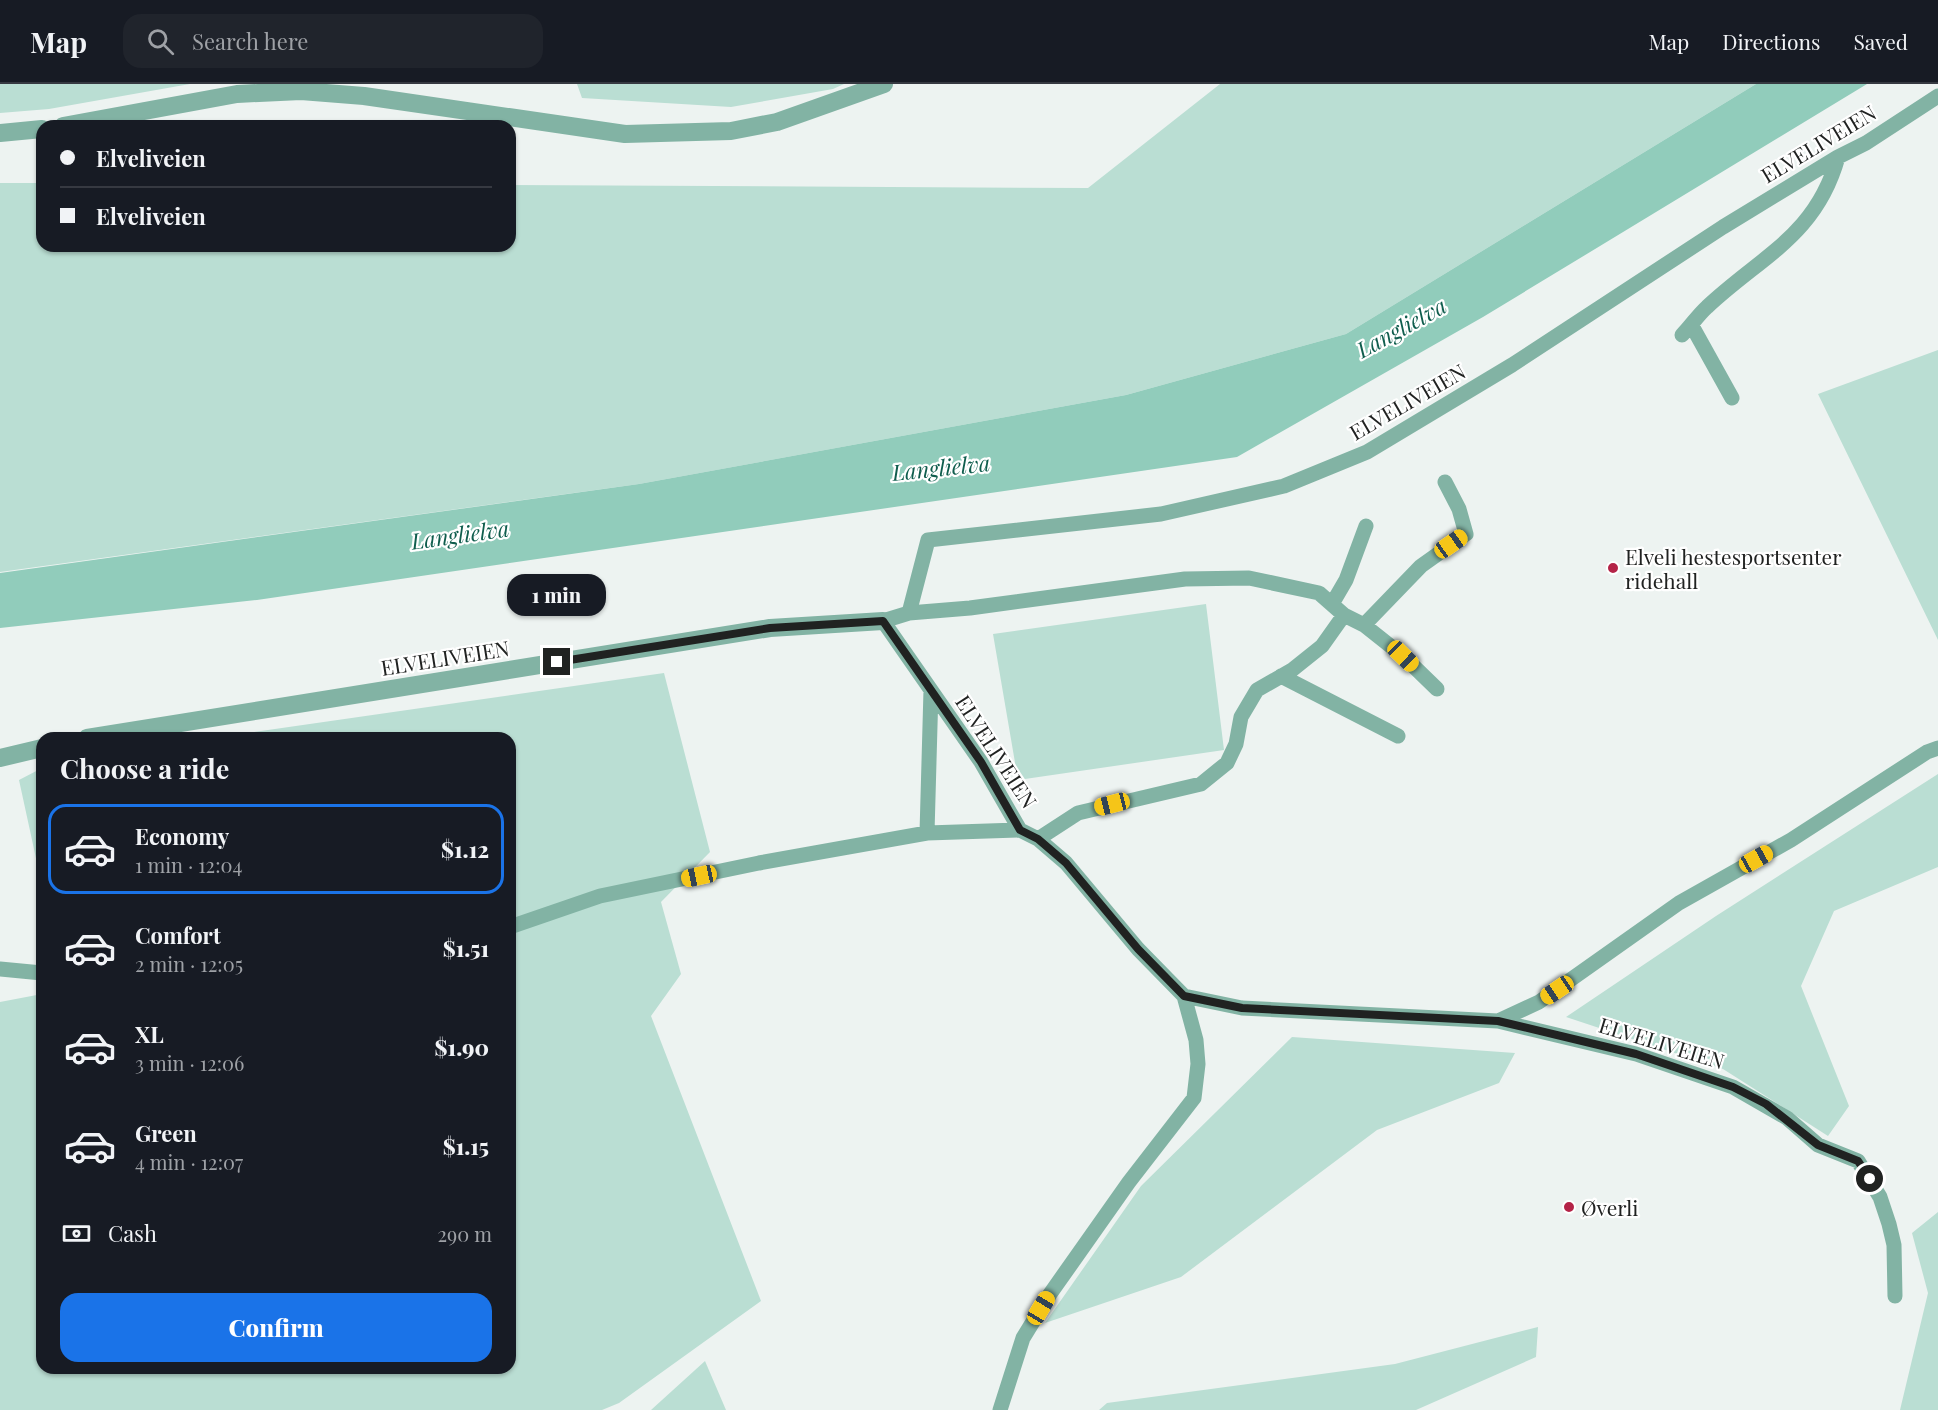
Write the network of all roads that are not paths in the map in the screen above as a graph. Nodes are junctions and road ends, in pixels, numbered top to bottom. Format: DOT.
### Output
graph roads {
  1 [pos="884,84"];
  2 [pos="1938,96"];
  3 [pos="96,120"];
  4 [pos="36,130"];
  5 [pos="0,133"];
  6 [pos="1838,157"];
  7 [pos="1732,398"];
  8 [pos="1445,482"];
  9 [pos="1366,526"];
  10 [pos="1332,604"];
  11 [pos="909,613"];
  12 [pos="1344,615"];
  13 [pos="883,621"];
  14 [pos="1364,625"];
  15 [pos="1281,676"];
  16 [pos="1437,689"];
  17 [pos="931,690"];
  18 [pos="124,732"];
  19 [pos="1398,736"];
  20 [pos="1938,748"];
  21 [pos="36,749"];
  22 [pos="0,758"];
  23 [pos="1020,830"];
  24 [pos="927,833"];
  25 [pos="1038,839"];
  26 [pos="516,925"];
  27 [pos="0,969"];
  28 [pos="36,972"];
  29 [pos="1184,996"];
  30 [pos="1498,1021"];
  31 [pos="1895,1296"];
  32 [pos="1000,1410"];
  1 -- 3 [label="street"];
  2 -- 6 [label="lane, ELVELIVEIEN"];
  4 -- 5 [label="street"];
  6 -- 7 [label="lane"];
  6 -- 11 [label="lane, ELVELIVEIEN"];
  8 -- 14 [label="lane"];
  9 -- 10 [label="lane"];
  10 -- 11 [label="lane"];
  10 -- 12 [label="lane"];
  11 -- 13 [label="lane, ELVELIVEIEN"];
  12 -- 14 [label="lane"];
  12 -- 15 [label="lane"];
  13 -- 17 [label="lane, ELVELIVEIEN"];
  13 -- 18 [label="street, ELVELIVEIEN"];
  14 -- 16 [label="lane"];
  15 -- 19 [label="lane"];
  15 -- 25 [label="lane"];
  17 -- 23 [label="lane, ELVELIVEIEN"];
  17 -- 24 [label="lane"];
  20 -- 30 [label="lane"];
  21 -- 22 [label="street"];
  23 -- 24 [label="lane"];
  23 -- 25 [label="lane, ELVELIVEIEN"];
  24 -- 26 [label="lane"];
  25 -- 29 [label="lane, ELVELIVEIEN"];
  27 -- 28 [label="lane"];
  29 -- 30 [label="lane, ELVELIVEIEN"];
  29 -- 32 [label="lane"];
  30 -- 31 [label="lane, ELVELIVEIEN"];
}
